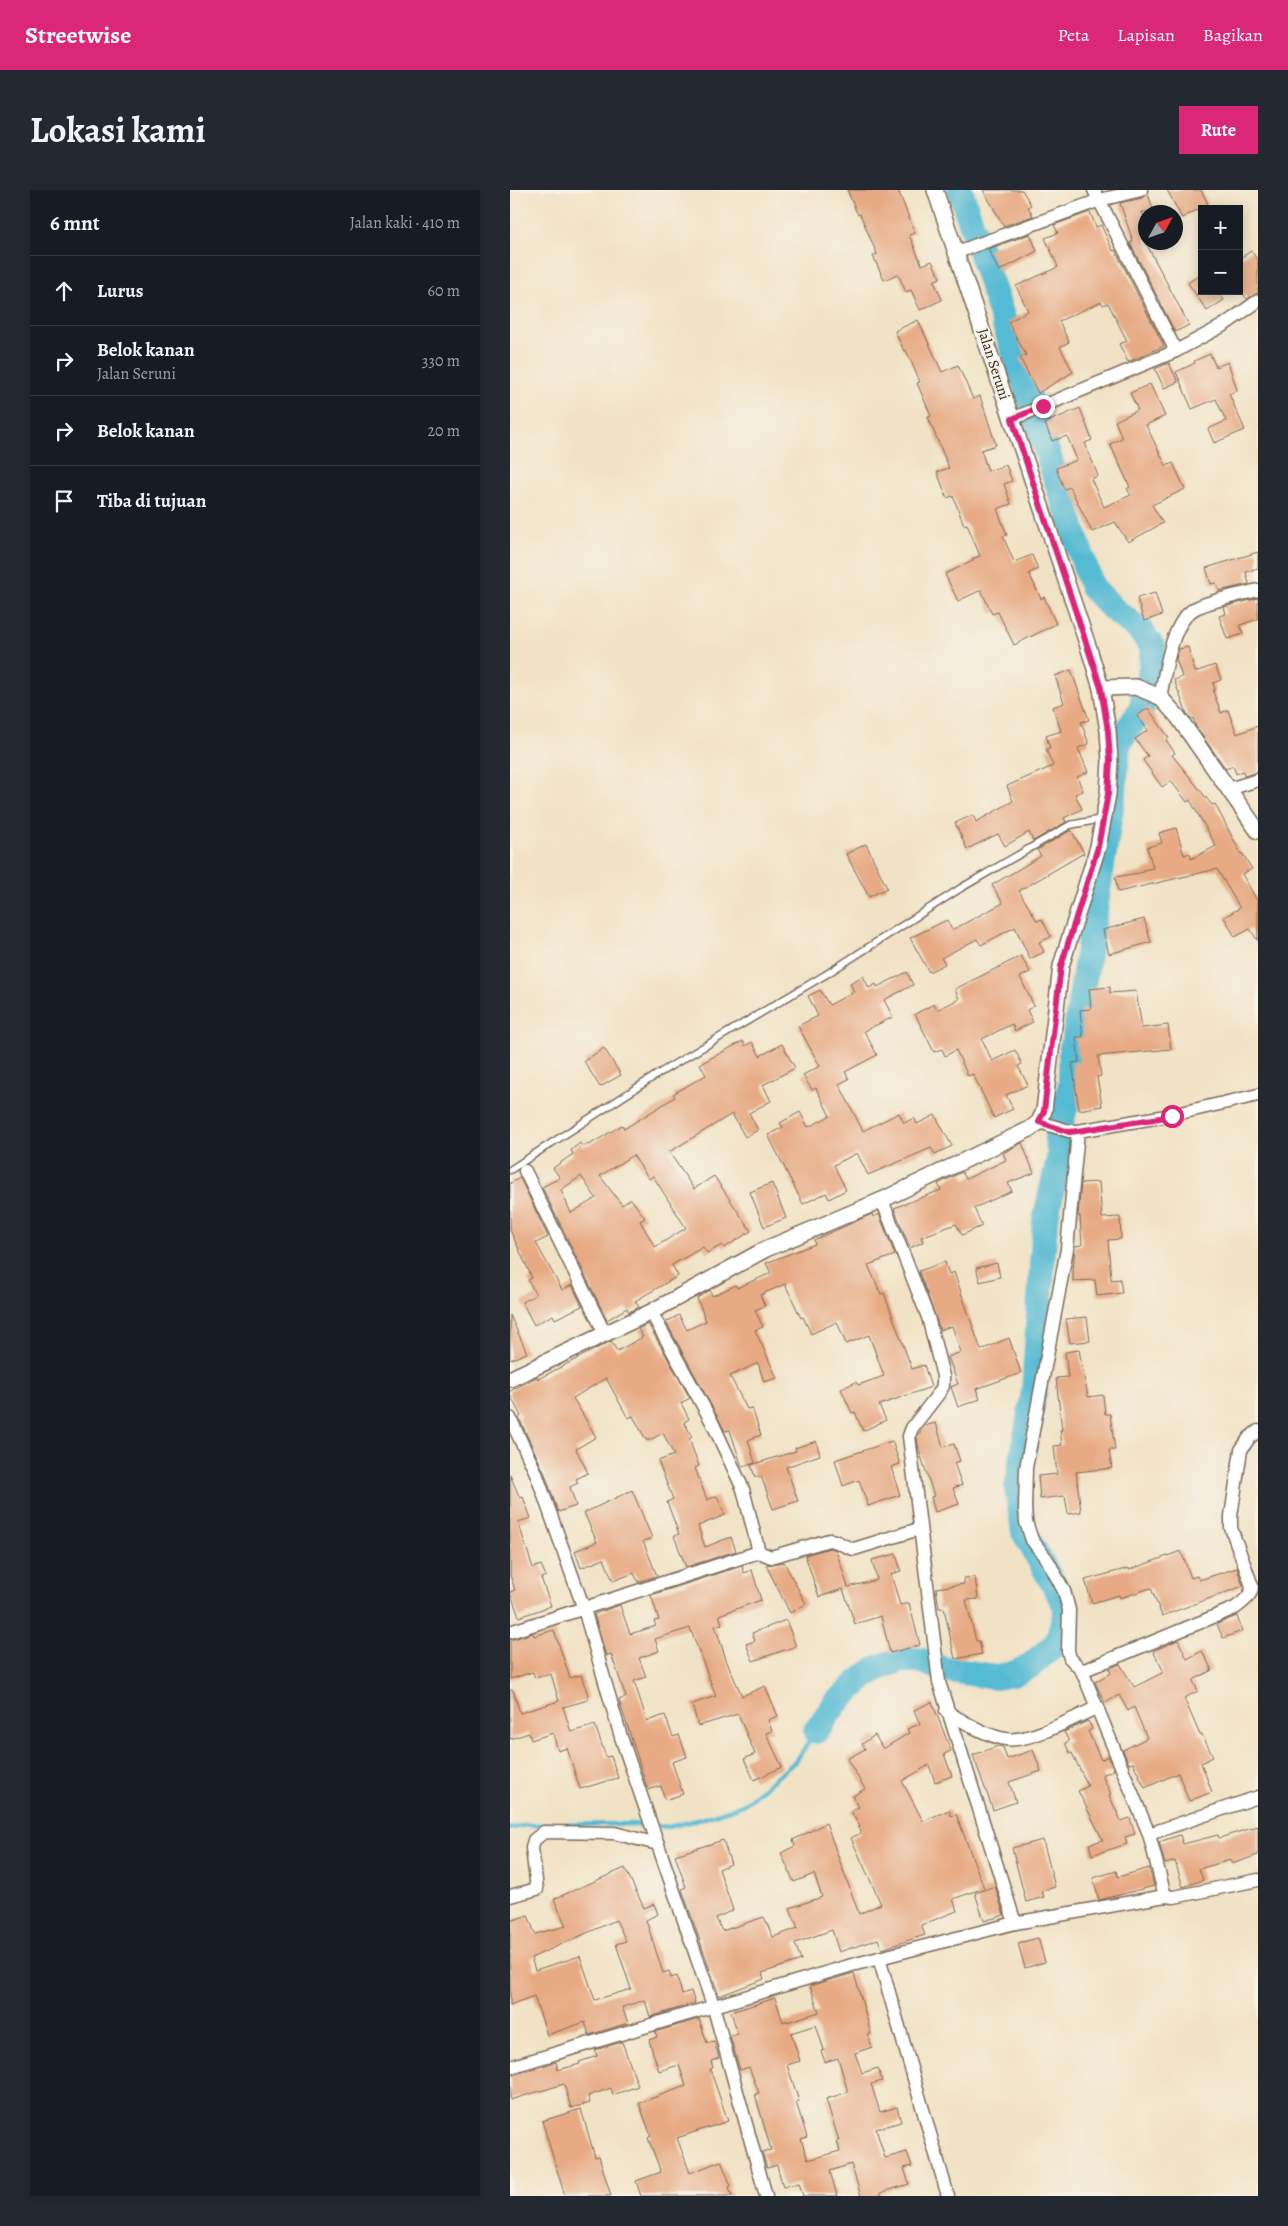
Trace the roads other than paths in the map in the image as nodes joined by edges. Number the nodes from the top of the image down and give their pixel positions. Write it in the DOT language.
graph roads {
  1 [pos="935,190"];
  2 [pos="1141,190"];
  3 [pos="1097,195"];
  4 [pos="963,250"];
  5 [pos="1258,302"];
  6 [pos="1176,351"];
  7 [pos="1019,416"];
  8 [pos="1258,590"];
  9 [pos="1101,688"];
  10 [pos="1149,692"];
  11 [pos="1258,780"];
  12 [pos="1229,789"];
  13 [pos="1104,819"];
  14 [pos="1258,831"];
  15 [pos="1258,1095"];
  16 [pos="1045,1124"];
  17 [pos="1074,1131"];
  18 [pos="510,1170"];
  19 [pos="525,1171"];
  20 [pos="882,1200"];
  21 [pos="650,1312"];
  22 [pos="604,1334"];
  23 [pos="510,1379"];
  24 [pos="510,1418"];
  25 [pos="1258,1431"];
  26 [pos="919,1529"];
  27 [pos="759,1552"];
  28 [pos="584,1609"];
  29 [pos="510,1632"];
  30 [pos="1082,1671"];
  31 [pos="1098,1707"];
  32 [pos="946,1711"];
  33 [pos="1258,1797"];
  34 [pos="1149,1834"];
  35 [pos="657,1840"];
  36 [pos="1258,1880"];
  37 [pos="510,1896"];
  38 [pos="1165,1896"];
  39 [pos="1015,1923"];
  40 [pos="879,1958"];
  41 [pos="713,2005"];
  42 [pos="510,2067"];
  43 [pos="766,2196"];
  44 [pos="948,2196"];
  1 -- 4 [label="street, Jalan Seruni"];
  2 -- 3 [label="street"];
  3 -- 4 [label="street"];
  3 -- 6 [label="street"];
  4 -- 7 [label="street, Jalan Seruni"];
  5 -- 6 [label="street"];
  6 -- 7 [label="street"];
  7 -- 9 [label="street, Jalan Seruni"];
  8 -- 10 [label="street"];
  9 -- 10 [label="street"];
  9 -- 13 [label="street, Jalan Seruni"];
  10 -- 12 [label="street"];
  11 -- 12 [label="street"];
  12 -- 14 [label="street"];
  13 -- 16 [label="street, Jalan Seruni"];
  13 -- 18 [label="lane"];
  15 -- 17 [label="street"];
  16 -- 17 [label="street"];
  16 -- 20 [label="street"];
  17 -- 30 [label="street"];
  19 -- 22 [label="street"];
  20 -- 21 [label="street"];
  20 -- 26 [label="street"];
  21 -- 22 [label="street"];
  21 -- 27 [label="street"];
  22 -- 23 [label="street"];
  24 -- 28 [label="street"];
  25 -- 30 [label="street"];
  26 -- 27 [label="street"];
  26 -- 32 [label="street"];
  27 -- 28 [label="street"];
  28 -- 29 [label="street"];
  28 -- 35 [label="street"];
  30 -- 31 [label="street"];
  31 -- 32 [label="street"];
  31 -- 34 [label="street"];
  32 -- 39 [label="street"];
  33 -- 34 [label="street"];
  34 -- 38 [label="street"];
  35 -- 37 [label="street"];
  35 -- 41 [label="street"];
  36 -- 38 [label="street"];
  38 -- 39 [label="street"];
  39 -- 40 [label="street"];
  40 -- 41 [label="street"];
  40 -- 44 [label="street"];
  41 -- 42 [label="street"];
  41 -- 43 [label="street"];
}
